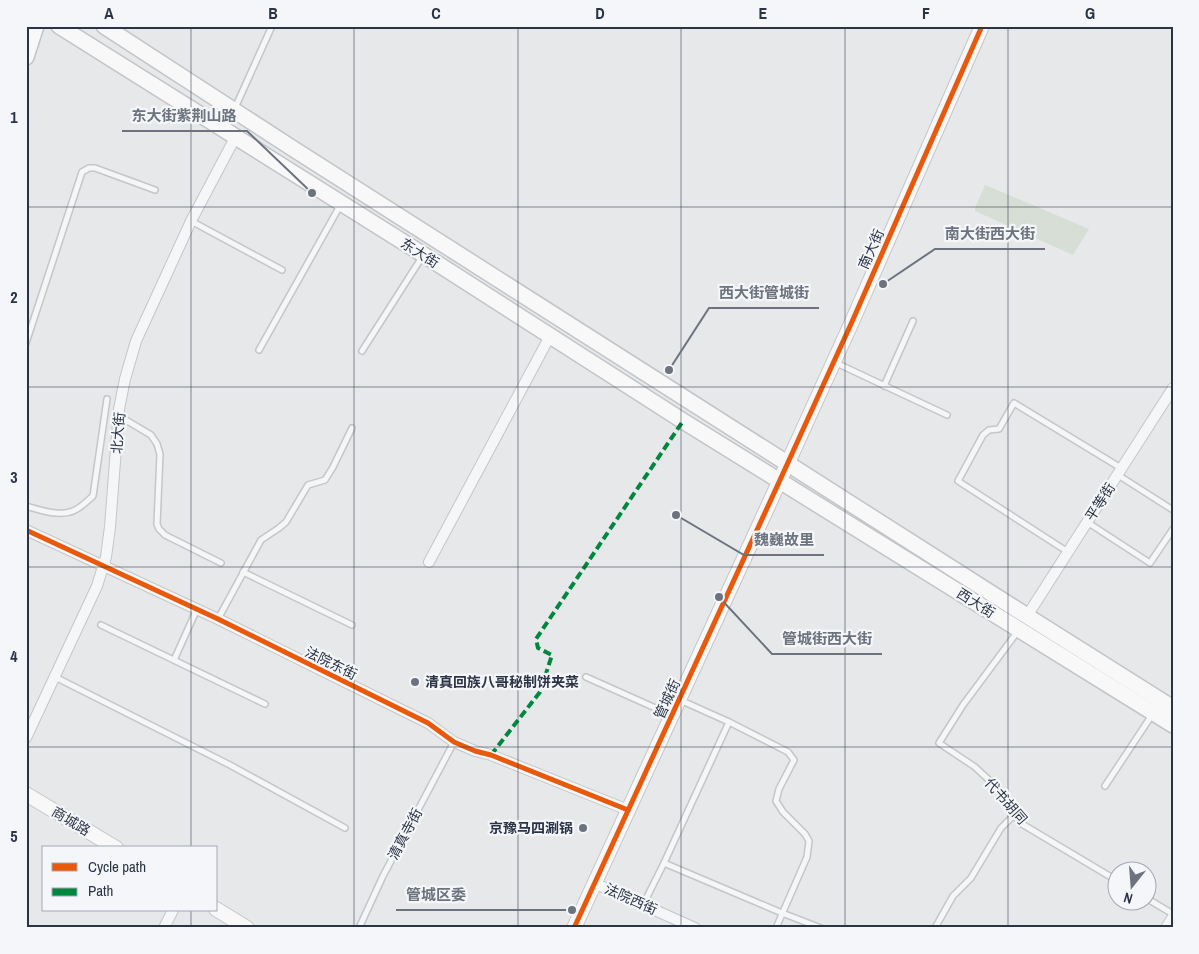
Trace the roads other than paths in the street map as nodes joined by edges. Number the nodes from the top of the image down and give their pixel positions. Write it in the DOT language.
graph roads {
  1 [pos="36,26"];
  2 [pos="60,26"];
  3 [pos="104,26"];
  4 [pos="272,26"];
  5 [pos="982,26"];
  6 [pos="26,57"];
  7 [pos="234,110"];
  8 [pos="236,136"];
  9 [pos="155,190"];
  10 [pos="341,204"];
  11 [pos="191,221"];
  12 [pos="424,255"];
  13 [pos="282,270"];
  14 [pos="913,321"];
  15 [pos="550,336"];
  16 [pos="26,343"];
  17 [pos="258,350"];
  18 [pos="362,351"];
  19 [pos="833,362"];
  20 [pos="884,386"];
  21 [pos="1173,388"];
  22 [pos="107,399"];
  23 [pos="947,415"];
  24 [pos="119,416"];
  25 [pos="352,428"];
  26 [pos="788,464"];
  27 [pos="1120,471"];
  28 [pos="780,480"];
  29 [pos="26,506"];
  30 [pos="1173,510"];
  31 [pos="1087,522"];
  32 [pos="1173,529"];
  33 [pos="26,530"];
  34 [pos="1068,552"];
  35 [pos="221,562"];
  36 [pos="429,562"];
  37 [pos="104,566"];
  38 [pos="244,572"];
  39 [pos="197,609"];
  40 [pos="1027,616"];
  41 [pos="218,619"];
  42 [pos="102,625"];
  43 [pos="352,625"];
  44 [pos="1018,630"];
  45 [pos="174,660"];
  46 [pos="586,676"];
  47 [pos="55,677"];
  48 [pos="679,699"];
  49 [pos="265,704"];
  50 [pos="1173,708"];
  51 [pos="1153,713"];
  52 [pos="672,715"];
  53 [pos="728,722"];
  54 [pos="1173,725"];
  55 [pos="26,738"];
  56 [pos="454,742"];
  57 [pos="1105,786"];
  58 [pos="26,794"];
  59 [pos="628,810"];
  60 [pos="1014,815"];
  61 [pos="344,828"];
  62 [pos="113,846"];
  63 [pos="664,863"];
  64 [pos="1106,874"];
  65 [pos="594,883"];
  66 [pos="643,905"];
  67 [pos="1156,905"];
  68 [pos="218,910"];
  69 [pos="172,912"];
  70 [pos="782,913"];
  71 [pos="1173,916"];
  72 [pos="164,928"];
  73 [pos="247,928"];
  74 [pos="359,928"];
  75 [pos="574,928"];
  76 [pos="695,928"];
  77 [pos="776,928"];
  78 [pos="821,928"];
  79 [pos="935,928"];
  80 [pos="1166,928"];
  1 -- 6 [label="main road"];
  2 -- 8 [label="main road, 东大街"];
  3 -- 7 [label="main road, 东大街"];
  4 -- 7 [label="lane"];
  5 -- 19 [label="street, 南大街"];
  7 -- 26 [label="main road, 东大街"];
  8 -- 10 [label="main road, 东大街"];
  8 -- 11 [label="street, 北大街"];
  9 -- 16 [label="lane"];
  10 -- 12 [label="main road, 东大街"];
  10 -- 17 [label="lane"];
  11 -- 13 [label="lane"];
  11 -- 24 [label="street, 北大街"];
  12 -- 15 [label="main road, 东大街"];
  12 -- 18 [label="lane"];
  14 -- 20 [label="lane"];
  15 -- 28 [label="main road, 东大街"];
  15 -- 36 [label="street"];
  19 -- 20 [label="lane"];
  19 -- 26 [label="street, 南大街"];
  20 -- 23 [label="lane"];
  21 -- 27 [label="street, 平等街"];
  22 -- 29 [label="lane"];
  24 -- 35 [label="lane"];
  24 -- 37 [label="street, 北大街"];
  25 -- 38 [label="lane"];
  26 -- 28 [label="street, 南大街"];
  26 -- 40 [label="main road, 西大街"];
  27 -- 30 [label="lane"];
  27 -- 31 [label="street, 平等街"];
  27 -- 34 [label="lane"];
  28 -- 44 [label="main road, 西大街"];
  28 -- 48 [label="street, 管城街"];
  31 -- 32 [label="lane"];
  31 -- 34 [label="street, 平等街"];
  33 -- 37 [label="street, 法院东街"];
  34 -- 40 [label="street, 平等街"];
  37 -- 39 [label="street, 法院东街"];
  37 -- 47 [label="street, 北大街"];
  38 -- 41 [label="lane"];
  38 -- 43 [label="lane"];
  39 -- 41 [label="street, 法院东街"];
  39 -- 45 [label="lane"];
  40 -- 50 [label="main road, 西大街"];
  41 -- 56 [label="street, 法院东街"];
  42 -- 45 [label="lane"];
  44 -- 51 [label="main road, 西大街"];
  44 -- 60 [label="lane, 代书胡同"];
  45 -- 49 [label="lane"];
  46 -- 52 [label="lane"];
  47 -- 55 [label="street, 北大街"];
  47 -- 61 [label="lane"];
  48 -- 52 [label="street, 管城街"];
  48 -- 53 [label="lane"];
  51 -- 54 [label="main road, 西大街"];
  51 -- 57 [label="lane"];
  52 -- 59 [label="street, 管城街"];
  53 -- 63 [label="lane"];
  53 -- 70 [label="lane"];
  56 -- 59 [label="street, 法院东街"];
  56 -- 74 [label="lane, 清真寺街"];
  58 -- 62 [label="street, 商城路"];
  59 -- 65 [label="street, 管城街"];
  60 -- 64 [label="lane, 代书胡同"];
  60 -- 79 [label="lane"];
  63 -- 66 [label="lane"];
  63 -- 70 [label="lane"];
  65 -- 66 [label="street, 法院西街"];
  65 -- 75 [label="street, 管城街"];
  66 -- 76 [label="street, 法院西街"];
  67 -- 71 [label="lane"];
  68 -- 73 [label="street"];
  69 -- 72 [label="street"];
  70 -- 77 [label="lane"];
  70 -- 78 [label="lane"];
  71 -- 80 [label="street"];
}
